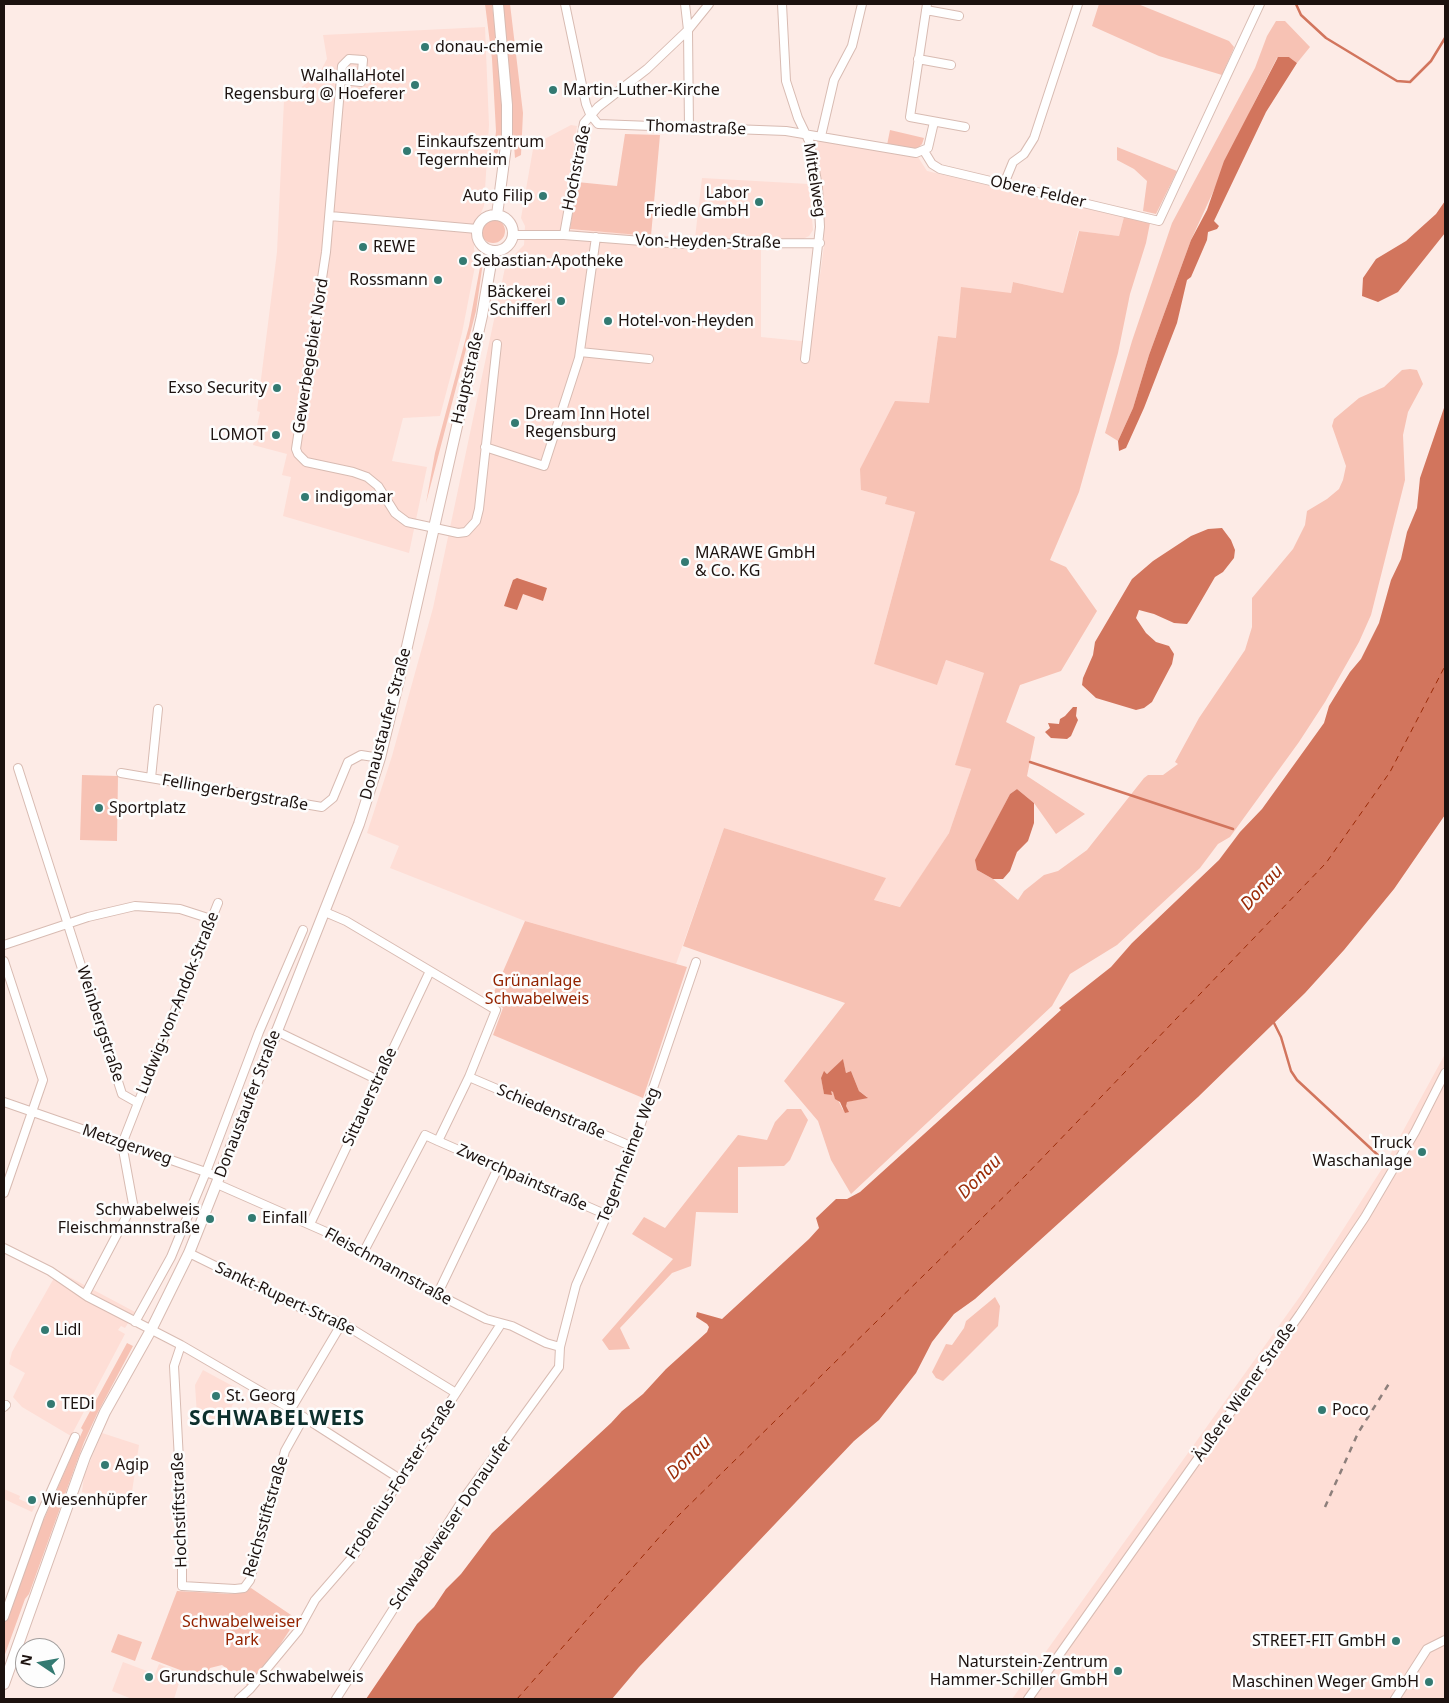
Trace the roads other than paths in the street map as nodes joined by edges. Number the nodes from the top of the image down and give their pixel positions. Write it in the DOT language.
graph roads {
  1 [pos="498,4"];
  2 [pos="565,4"];
  3 [pos="685,4"];
  4 [pos="709,4"];
  5 [pos="782,4"];
  6 [pos="862,4"];
  7 [pos="1078,4"];
  8 [pos="1260,4"];
  9 [pos="927,7"];
  10 [pos="959,16"];
  11 [pos="688,30"];
  12 [pos="918,59"];
  13 [pos="951,65"];
  14 [pos="341,80"];
  15 [pos="590,114"];
  16 [pos="934,122"];
  17 [pos="965,127"];
  18 [pos="689,129"];
  19 [pos="806,134"];
  20 [pos="821,136"];
  21 [pos="924,151"];
  22 [pos="1004,184"];
  23 [pos="497,215"];
  24 [pos="330,216"];
  25 [pos="478,229"];
  26 [pos="513,235"];
  27 [pos="564,235"];
  28 [pos="596,237"];
  29 [pos="820,243"];
  30 [pos="493,251"];
  31 [pos="497,344"];
  32 [pos="580,352"];
  33 [pos="649,359"];
  34 [pos="805,359"];
  35 [pos="485,448"];
  36 [pos="439,504"];
  37 [pos="434,528"];
  38 [pos="158,709"];
  39 [pos="380,758"];
  40 [pos="18,768"];
  41 [pos="121,773"];
  42 [pos="151,778"];
  43 [pos="218,903"];
  44 [pos="325,912"];
  45 [pos="212,919"];
  46 [pos="67,924"];
  47 [pos="303,930"];
  48 [pos="4,945"];
  49 [pos="4,961"];
  50 [pos="696,962"];
  51 [pos="430,971"];
  52 [pos="276,1031"];
  53 [pos="1445,1073"];
  54 [pos="469,1077"];
  55 [pos="378,1080"];
  56 [pos="4,1102"];
  57 [pos="138,1104"];
  58 [pos="33,1113"];
  59 [pos="438,1141"];
  60 [pos="122,1144"];
  61 [pos="634,1148"];
  62 [pos="498,1168"];
  63 [pos="206,1172"];
  64 [pos="218,1180"];
  65 [pos="4,1193"];
  66 [pos="607,1215"];
  67 [pos="310,1224"];
  68 [pos="4,1248"];
  69 [pos="189,1253"];
  70 [pos="363,1253"];
  71 [pos="85,1294"];
  72 [pos="437,1295"];
  73 [pos="135,1322"];
  74 [pos="342,1323"];
  75 [pos="500,1324"];
  76 [pos="151,1330"];
  77 [pos="181,1345"];
  78 [pos="560,1347"];
  79 [pos="456,1393"];
  80 [pos="291,1409"];
  81 [pos="304,1417"];
  82 [pos="75,1437"];
  83 [pos="400,1479"];
  84 [pos="182,1586"];
  85 [pos="4,1617"];
  86 [pos="1445,1640"];
  87 [pos="4,1684"];
  88 [pos="239,1699"];
  89 [pos="336,1699"];
  90 [pos="1028,1699"];
  91 [pos="1395,1699"];
  1 -- 23 [label="main road"];
  2 -- 15 [label="street"];
  3 -- 11 [label="street"];
  4 -- 11 [label="street, Hochstraße"];
  5 -- 19 [label="street, Mittelweg"];
  6 -- 20 [label="street"];
  7 -- 22 [label="street"];
  8 -- 22 [label="street, Obere Felder"];
  9 -- 10 [label="street"];
  9 -- 12 [label="street"];
  11 -- 15 [label="street, Hochstraße"];
  11 -- 18 [label="street"];
  12 -- 13 [label="street"];
  12 -- 16 [label="street"];
  14 -- 24 [label="street, Gewerbegebiet Nord"];
  15 -- 18 [label="street, Thomastraße"];
  15 -- 27 [label="street, Hochstraße"];
  16 -- 17 [label="street"];
  16 -- 21 [label="street"];
  18 -- 19 [label="street, Thomastraße"];
  19 -- 20 [label="street"];
  19 -- 29 [label="street, Mittelweg"];
  20 -- 21 [label="street"];
  21 -- 22 [label="street, Obere Felder"];
  23 -- 25 [label="main road"];
  23 -- 26 [label="main road"];
  24 -- 25 [label="street"];
  24 -- 37 [label="street, Gewerbegebiet Nord"];
  25 -- 30 [label="main road"];
  26 -- 27 [label="street, Von-Heyden-Straße"];
  26 -- 30 [label="main road"];
  27 -- 28 [label="street, Von-Heyden-Straße"];
  28 -- 29 [label="street, Von-Heyden-Straße"];
  28 -- 32 [label="street"];
  29 -- 34 [label="street, Mittelweg"];
  30 -- 36 [label="main road, Hauptstraße"];
  31 -- 35 [label="street"];
  32 -- 33 [label="street"];
  32 -- 35 [label="street"];
  35 -- 37 [label="street"];
  36 -- 37 [label="main road, Donaustaufer Straße"];
  37 -- 39 [label="main road, Donaustaufer Straße"];
  38 -- 42 [label="street, Fellingerbergstraße"];
  39 -- 42 [label="street, Fellingerbergstraße"];
  39 -- 44 [label="main road, Donaustaufer Straße"];
  40 -- 46 [label="street, Weinbergstraße"];
  41 -- 42 [label="street, Fellingerbergstraße"];
  43 -- 45 [label="street, Ludwig-von-Andok-Straße"];
  44 -- 51 [label="street"];
  44 -- 52 [label="main road, Donaustaufer Straße"];
  45 -- 46 [label="street"];
  45 -- 57 [label="street, Ludwig-von-Andok-Straße"];
  46 -- 48 [label="street"];
  46 -- 57 [label="street, Weinbergstraße"];
  47 -- 63 [label="street, Donaustaufer Straße"];
  49 -- 58 [label="street"];
  50 -- 61 [label="street, Tegernheimer Weg"];
  51 -- 54 [label="street"];
  51 -- 55 [label="street, Sittauerstraße"];
  52 -- 55 [label="street"];
  52 -- 64 [label="main road, Donaustaufer Straße"];
  53 -- 90 [label="street, Äußere Wiener Straße"];
  54 -- 59 [label="street"];
  54 -- 61 [label="street, Schiedenstraße"];
  55 -- 67 [label="street, Sittauerstraße"];
  56 -- 58 [label="street, Metzgerweg"];
  57 -- 60 [label="street"];
  58 -- 60 [label="street, Metzgerweg"];
  58 -- 65 [label="street"];
  59 -- 62 [label="street, Zwerchpaintstraße"];
  59 -- 70 [label="street"];
  60 -- 63 [label="street, Metzgerweg"];
  60 -- 71 [label="street"];
  61 -- 66 [label="street, Tegernheimer Weg"];
  62 -- 66 [label="street, Zwerchpaintstraße"];
  62 -- 72 [label="street"];
  63 -- 64 [label="street, Metzgerweg"];
  63 -- 73 [label="street, Donaustaufer Straße"];
  64 -- 67 [label="street, Fleischmannstraße"];
  64 -- 69 [label="main road, Donaustaufer Straße"];
  66 -- 78 [label="street, Tegernheimer Weg"];
  67 -- 70 [label="street, Fleischmannstraße"];
  68 -- 71 [label="street"];
  69 -- 74 [label="street, Sankt-Rupert-Straße"];
  69 -- 76 [label="main road, Donaustaufer Straße"];
  70 -- 72 [label="street, Fleischmannstraße"];
  71 -- 73 [label="street"];
  72 -- 75 [label="street, Fleischmannstraße"];
  73 -- 76 [label="street"];
  74 -- 79 [label="street, Sankt-Rupert-Straße"];
  74 -- 80 [label="street"];
  75 -- 78 [label="street, Fleischmannstraße"];
  75 -- 79 [label="street, Frobenius-Forster-Straße"];
  76 -- 77 [label="street"];
  76 -- 87 [label="main road, Donaustaufer Straße"];
  77 -- 80 [label="street"];
  77 -- 84 [label="street, Hochstiftstraße"];
  78 -- 89 [label="street, Schwabelweiser Donauufer"];
  79 -- 83 [label="street, Frobenius-Forster-Straße"];
  80 -- 81 [label="street"];
  81 -- 83 [label="street"];
  81 -- 84 [label="street, Reichsstiftstraße"];
  82 -- 85 [label="street"];
  83 -- 88 [label="street, Frobenius-Forster-Straße"];
  86 -- 91 [label="street"];
}
